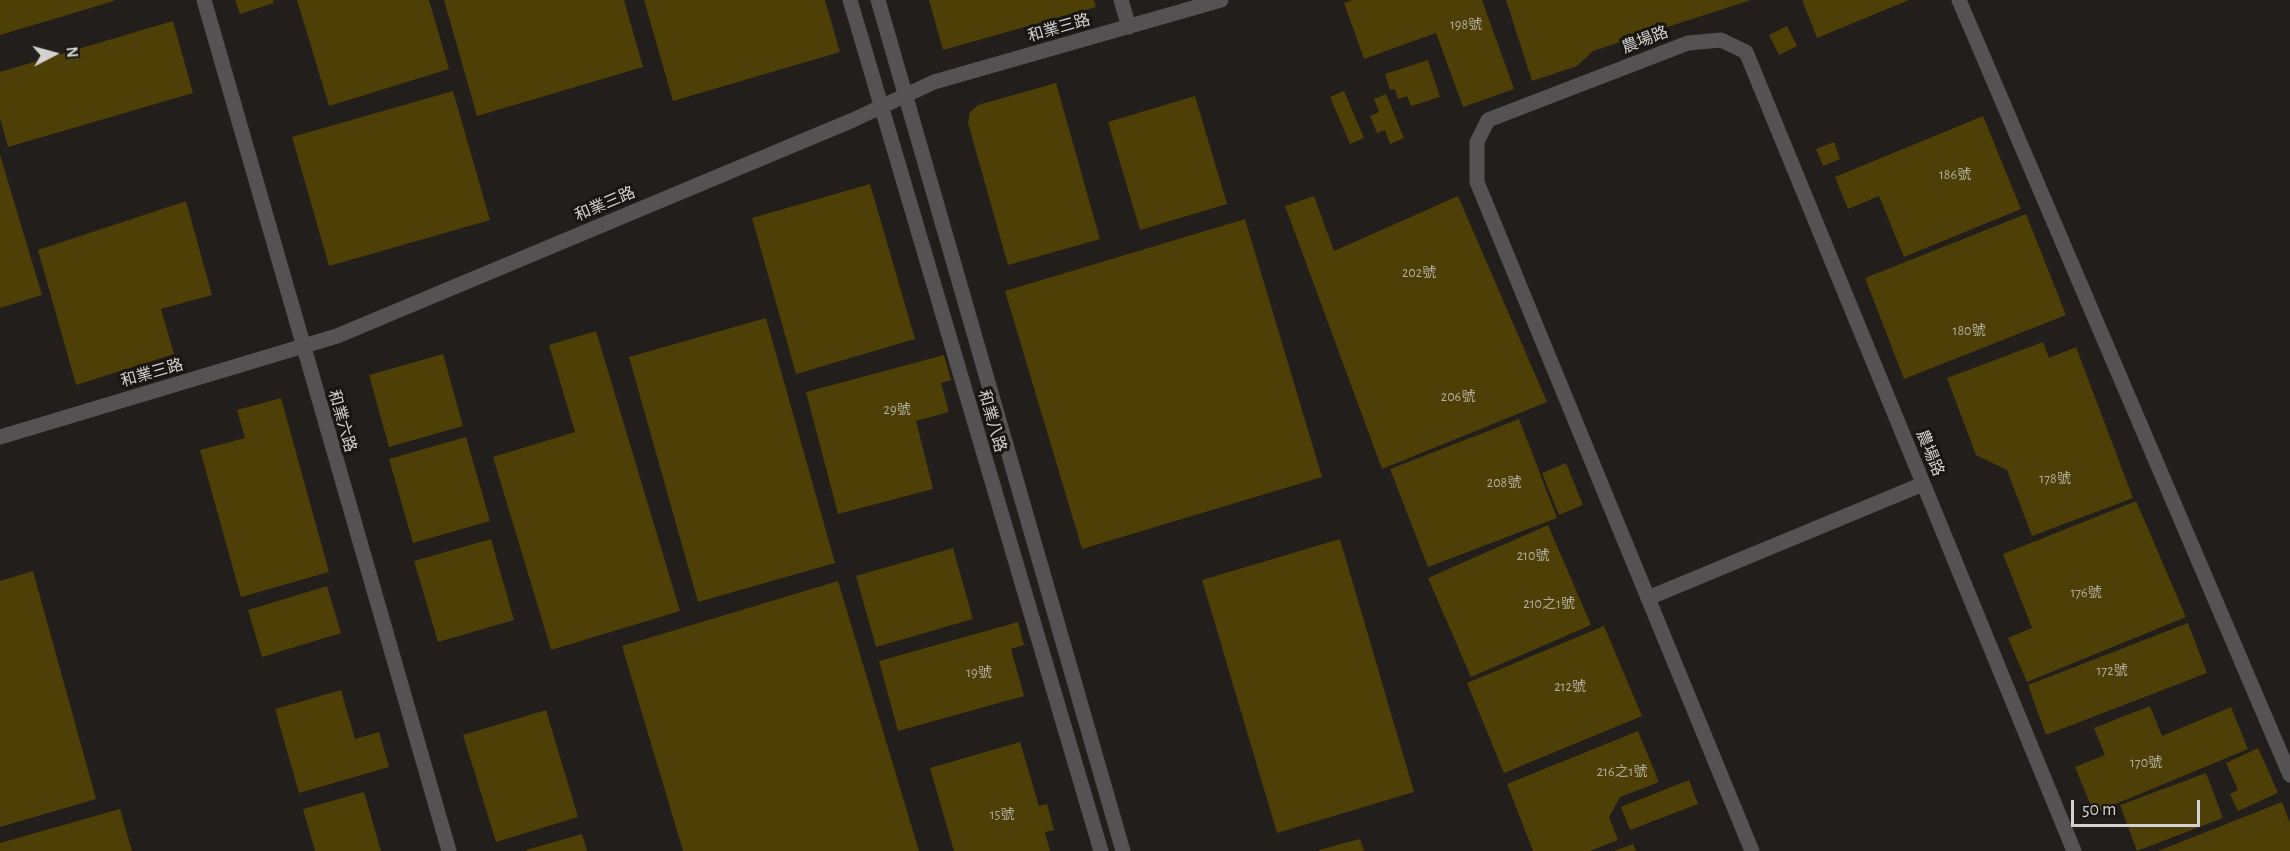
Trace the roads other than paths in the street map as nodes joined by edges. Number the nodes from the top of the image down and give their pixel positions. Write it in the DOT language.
graph roads {
  1 [pos="204,0"];
  2 [pos="850,0"];
  3 [pos="878,0"];
  4 [pos="1121,0"];
  5 [pos="1221,0"];
  6 [pos="1959,0"];
  7 [pos="1129,27"];
  8 [pos="906,94"];
  9 [pos="881,107"];
  10 [pos="303,347"];
  11 [pos="0,437"];
  12 [pos="1923,484"];
  13 [pos="1648,598"];
  14 [pos="2290,775"];
  15 [pos="449,851"];
  16 [pos="1101,851"];
  17 [pos="1123,851"];
  18 [pos="1752,851"];
  19 [pos="2074,851"];
  1 -- 10 [label="street, 和業六路"];
  2 -- 9 [label="street, 和業八路"];
  3 -- 8 [label="street, 和業八路"];
  4 -- 7 [label="street"];
  5 -- 7 [label="street, 和業三路"];
  6 -- 14 [label="street"];
  7 -- 8 [label="street, 和業三路"];
  8 -- 9 [label="street, 和業三路"];
  8 -- 17 [label="street, 和業八路"];
  9 -- 10 [label="street, 和業三路"];
  9 -- 16 [label="street, 和業八路"];
  10 -- 11 [label="street, 和業三路"];
  10 -- 15 [label="street, 和業六路"];
  12 -- 13 [label="street"];
  12 -- 13 [label="street, 農場路"];
  12 -- 19 [label="street, 農場路"];
  13 -- 18 [label="street, 農場路"];
}
